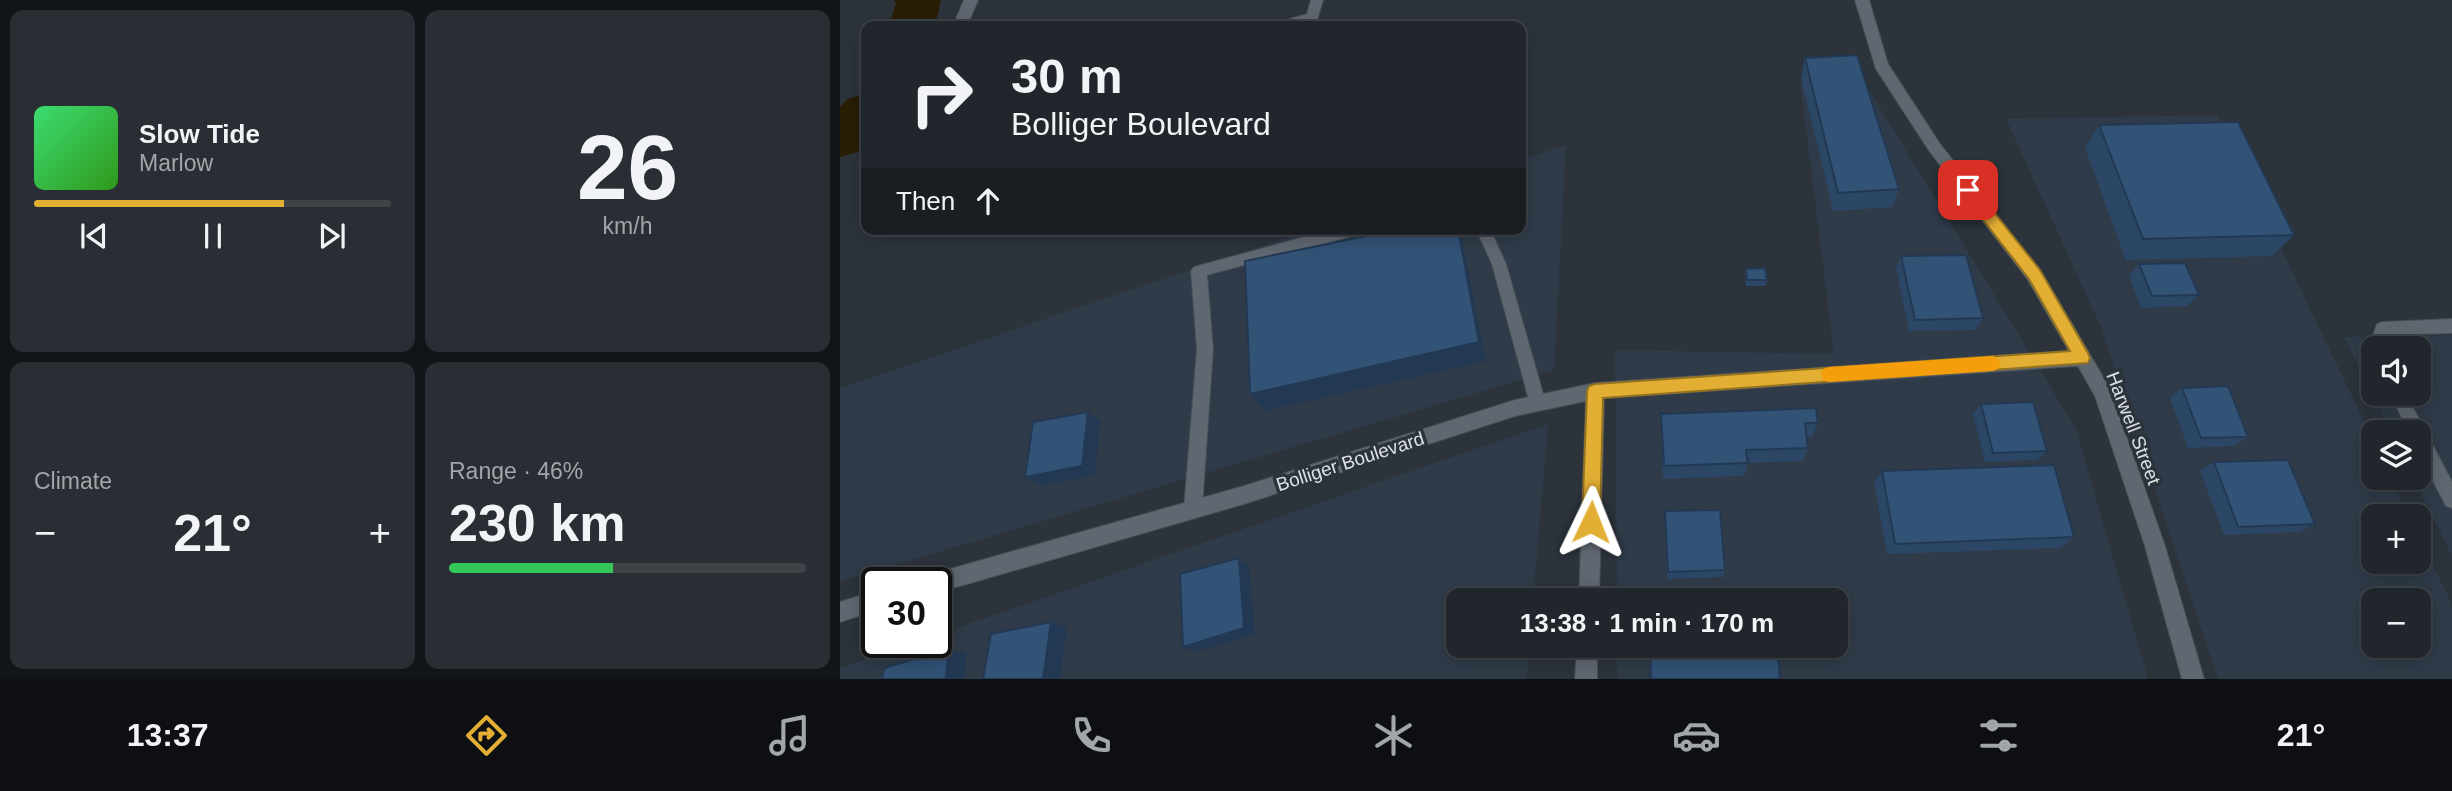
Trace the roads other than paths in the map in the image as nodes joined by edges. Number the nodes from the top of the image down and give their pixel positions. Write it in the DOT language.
graph roads {
  1 [pos="971,0"];
  2 [pos="1317,0"];
  3 [pos="1863,0"];
  4 [pos="962,21"];
  5 [pos="1298,21"];
  6 [pos="1334,235"];
  7 [pos="1486,235"];
  8 [pos="2452,326"];
  9 [pos="2382,336"];
  10 [pos="2082,358"];
  11 [pos="1595,391"];
  12 [pos="1538,404"];
  13 [pos="2431,459"];
  14 [pos="2452,500"];
  15 [pos="1193,509"];
  16 [pos="952,578"];
  17 [pos="1589,588"];
  18 [pos="861,605"];
  19 [pos="840,612"];
  20 [pos="1587,658"];
  21 [pos="1586,679"];
  22 [pos="2193,679"];
  1 -- 4 [label="street"];
  2 -- 5 [label="lane"];
  3 -- 10 [label="street, Harwell Street"];
  6 -- 15 [label="lane"];
  7 -- 12 [label="lane"];
  8 -- 9 [label="lane"];
  10 -- 11 [label="street, Bolliger Boulevard"];
  10 -- 22 [label="street, Harwell Street"];
  11 -- 12 [label="street, Bolliger Boulevard"];
  11 -- 17 [label="street"];
  12 -- 15 [label="street, Bolliger Boulevard"];
  13 -- 14 [label="lane"];
  15 -- 16 [label="street, Bolliger Boulevard"];
  18 -- 19 [label="street"];
  20 -- 21 [label="street"];
}
